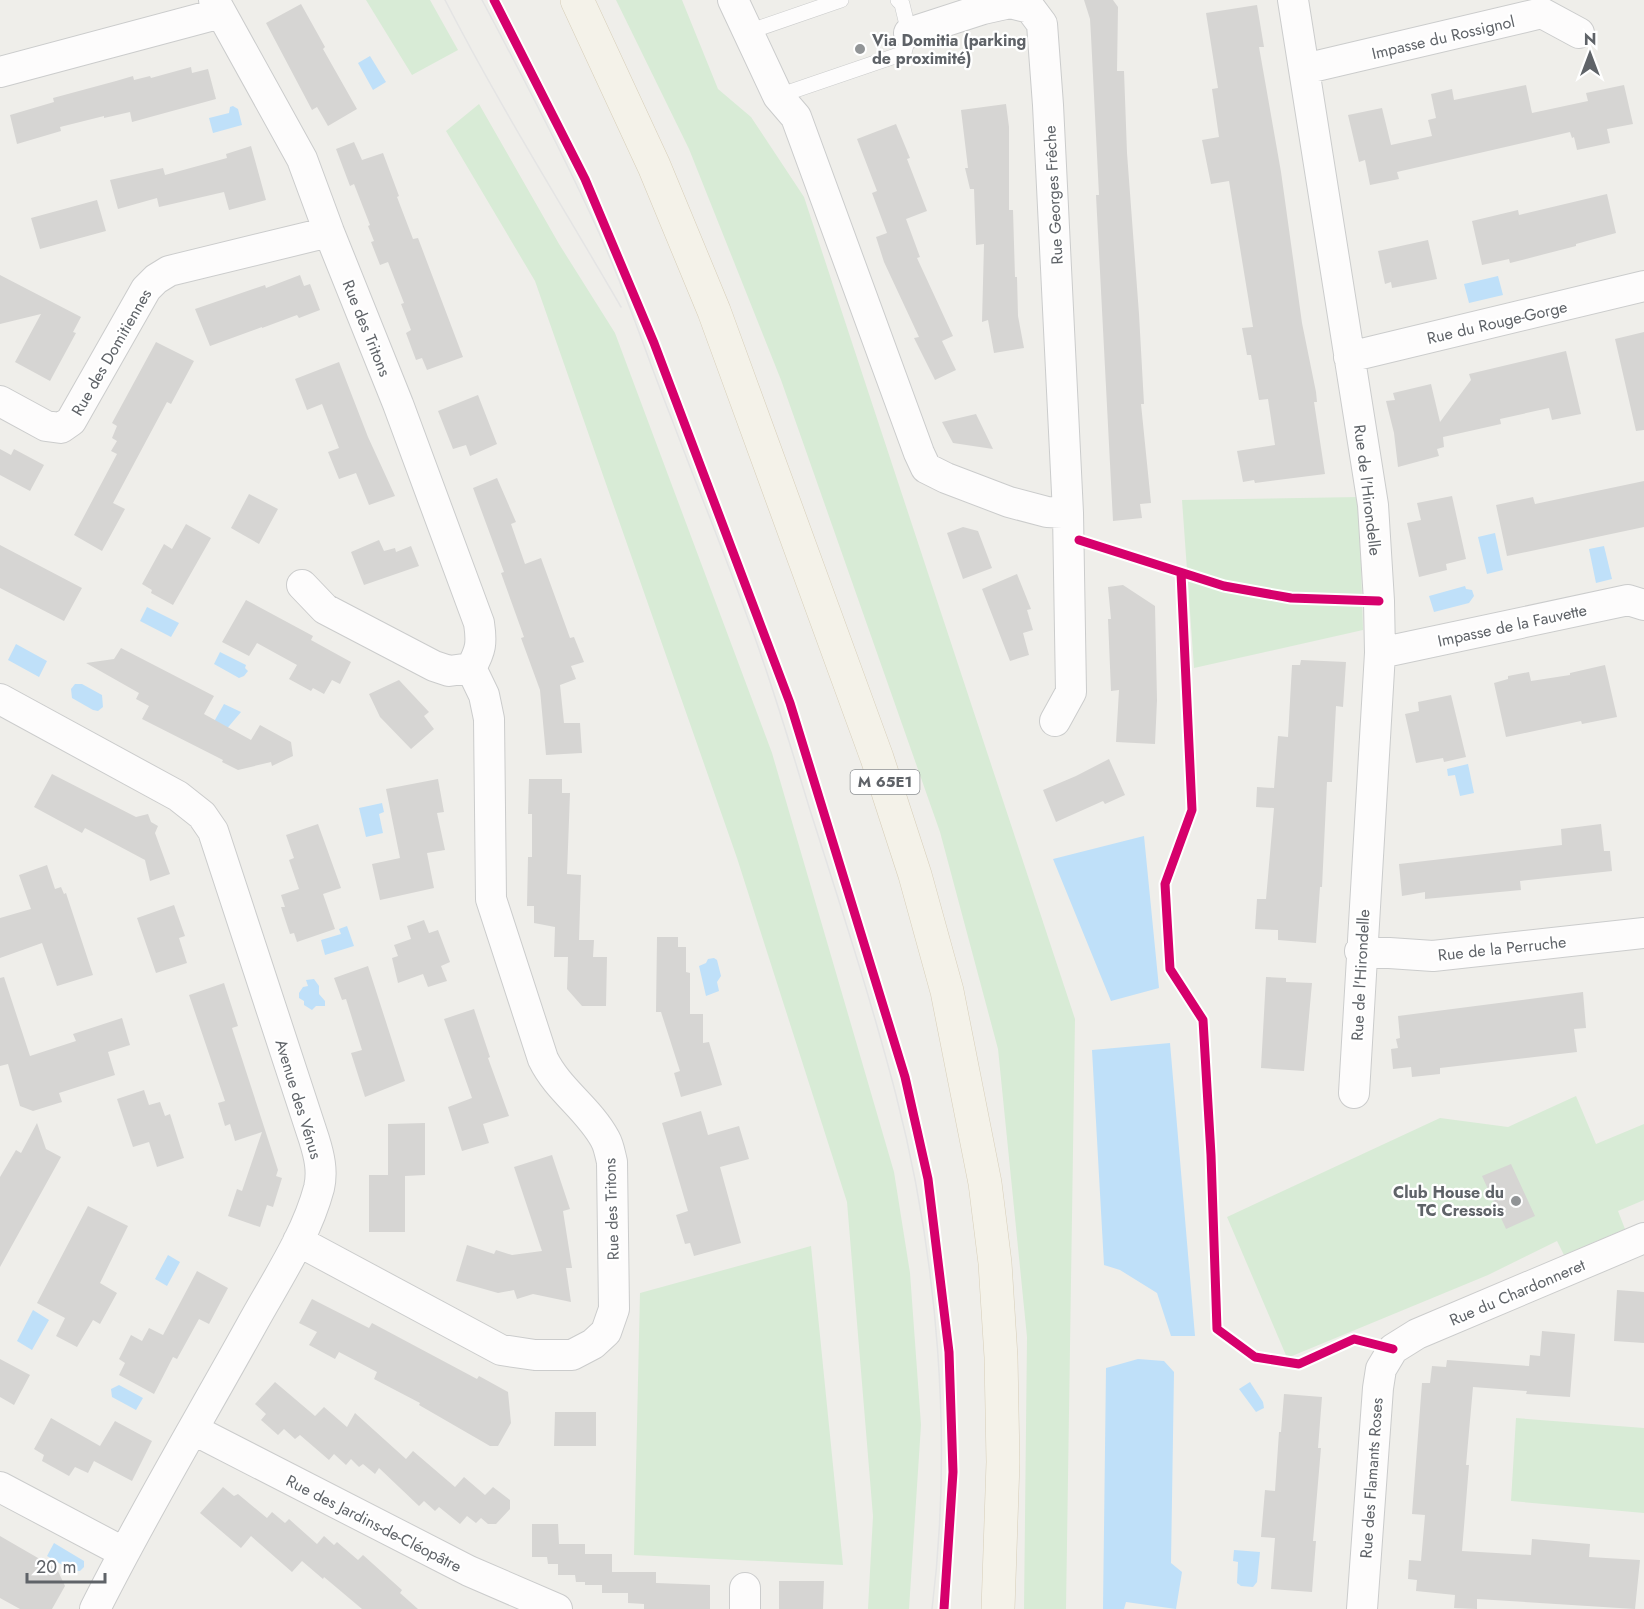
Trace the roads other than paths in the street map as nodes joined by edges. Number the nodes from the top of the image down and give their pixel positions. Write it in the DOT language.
graph roads {
  1 [pos="577,0"];
  2 [pos="733,0"];
  3 [pos="841,0"];
  4 [pos="898,0"];
  5 [pos="1293,0"];
  6 [pos="217,7"];
  7 [pos="748,32"];
  8 [pos="909,33"];
  9 [pos="1579,33"];
  10 [pos="1304,69"];
  11 [pos="0,72"];
  12 [pos="787,106"];
  13 [pos="329,232"];
  14 [pos="1644,286"];
  15 [pos="1349,357"];
  16 [pos="0,402"];
  17 [pos="1068,513"];
  18 [pos="302,585"];
  19 [pos="1644,604"];
  20 [pos="1380,653"];
  21 [pos="471,668"];
  22 [pos="0,699"];
  23 [pos="1055,721"];
  24 [pos="1644,933"];
  25 [pos="1360,951"];
  26 [pos="1354,1093"];
  27 [pos="1644,1238"];
  28 [pos="298,1241"];
  29 [pos="1393,1350"];
  30 [pos="194,1430"];
  31 [pos="0,1487"];
  32 [pos="123,1552"];
  33 [pos="95,1609"];
  34 [pos="557,1609"];
  35 [pos="998,1609"];
  36 [pos="1362,1609"];
  1 -- 35 [label="main road, M 65E1"];
  2 -- 7 [label="street"];
  3 -- 7 [label="lane"];
  4 -- 8 [label="lane"];
  5 -- 10 [label="street, Rue de l'Hirondelle"];
  6 -- 11 [label="street"];
  6 -- 13 [label="street, Rue des Tritons"];
  7 -- 12 [label="street"];
  8 -- 12 [label="lane"];
  8 -- 17 [label="street, Rue Georges Frêche"];
  9 -- 10 [label="street, Impasse du Rossignol"];
  10 -- 15 [label="street, Rue de l'Hirondelle"];
  12 -- 17 [label="street"];
  13 -- 16 [label="street, Rue des Domitiennes"];
  13 -- 21 [label="street, Rue des Tritons"];
  14 -- 15 [label="street, Rue du Rouge-Gorge"];
  15 -- 20 [label="street, Rue de l'Hirondelle"];
  17 -- 23 [label="street, Rue Georges Frêche"];
  18 -- 21 [label="street"];
  19 -- 20 [label="street, Impasse de la Fauvette"];
  20 -- 25 [label="street, Rue de l'Hirondelle"];
  21 -- 28 [label="street, Rue des Tritons"];
  22 -- 28 [label="street, Avenue des Vénus"];
  24 -- 25 [label="street, Rue de la Perruche"];
  25 -- 26 [label="street, Rue de l'Hirondelle"];
  27 -- 29 [label="street, Rue du Chardonneret"];
  28 -- 30 [label="street, Avenue des Vénus"];
  29 -- 36 [label="street, Rue des Flamants Roses"];
  30 -- 32 [label="street, Avenue des Vénus"];
  30 -- 34 [label="street, Rue des Jardins-de-Cléopâtre"];
  31 -- 32 [label="street"];
  32 -- 33 [label="street, Avenue des Vénus"];
}
